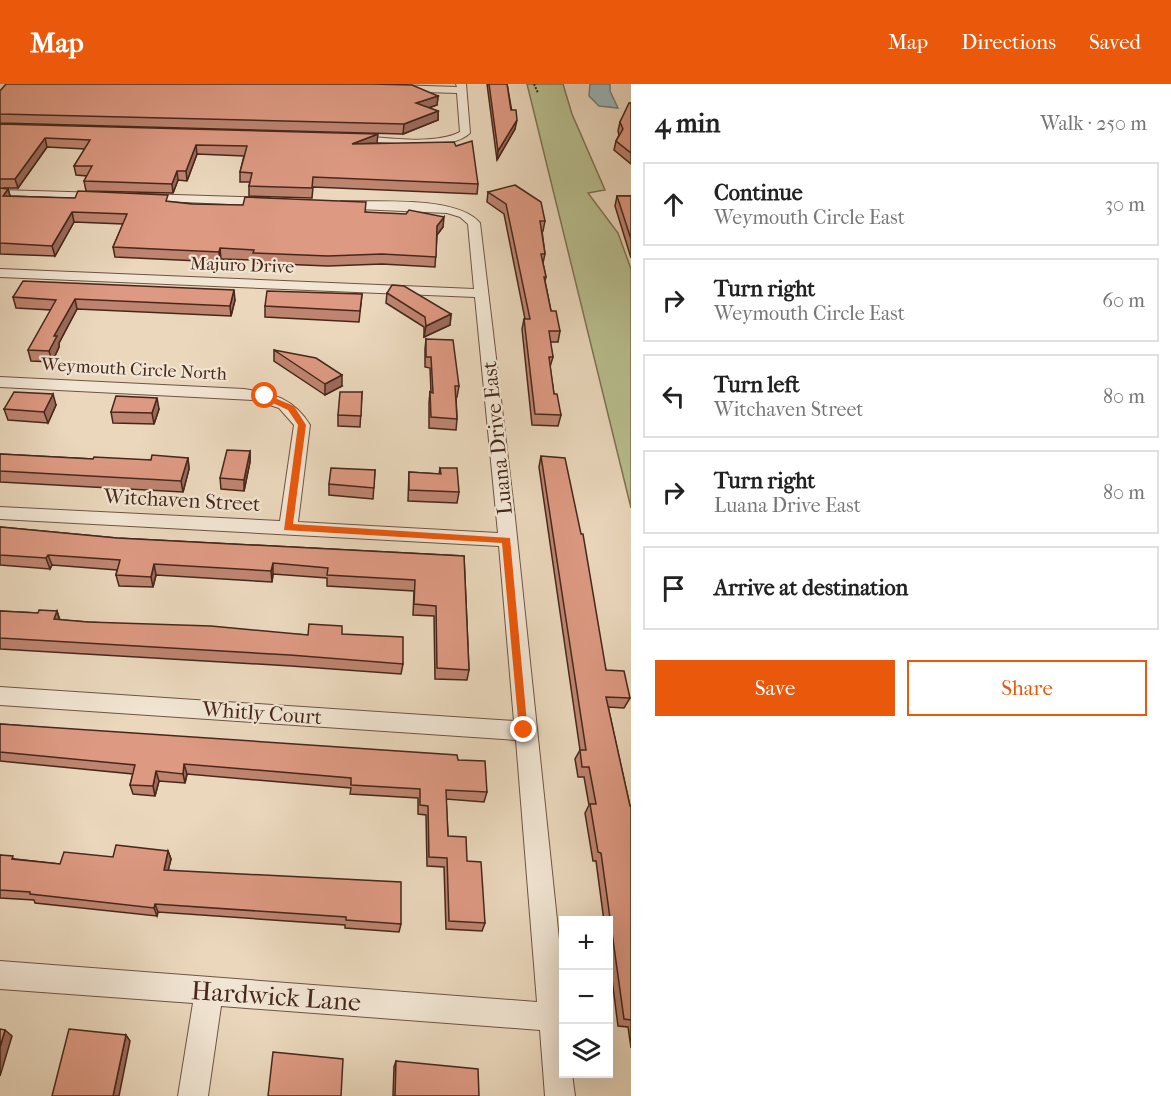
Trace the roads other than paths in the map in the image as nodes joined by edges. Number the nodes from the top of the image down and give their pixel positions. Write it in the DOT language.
graph roads {
  1 [pos="380,87"];
  2 [pos="461,87"];
  3 [pos="337,138"];
  4 [pos="0,193"];
  5 [pos="112,196"];
  6 [pos="135,197"];
  7 [pos="289,203"];
  8 [pos="325,204"];
  9 [pos="0,273"];
  10 [pos="482,293"];
  11 [pos="0,382"];
  12 [pos="0,513"];
  13 [pos="288,527"];
  14 [pos="506,540"];
  15 [pos="0,696"];
  16 [pos="524,730"];
  17 [pos="0,975"];
  18 [pos="209,991"];
  19 [pos="551,1017"];
  20 [pos="193,1096"];
  21 [pos="560,1096"];
  1 -- 2 [label="street"];
  2 -- 3 [label="street"];
  4 -- 5 [label="street"];
  6 -- 7 [label="street"];
  8 -- 10 [label="street, Luana Drive East"];
  9 -- 10 [label="street, Majuro Drive"];
  10 -- 14 [label="street, Luana Drive East"];
  11 -- 13 [label="street, Weymouth Circle North"];
  12 -- 13 [label="street, Witchaven Street"];
  13 -- 14 [label="street, Witchaven Street"];
  14 -- 16 [label="street, Luana Drive East"];
  15 -- 16 [label="street, Whitly Court"];
  16 -- 19 [label="street, Luana Drive East"];
  17 -- 18 [label="street, Hardwick Lane"];
  18 -- 19 [label="street, Hardwick Lane"];
  18 -- 20 [label="street"];
  19 -- 21 [label="street, Luana Drive East"];
}
